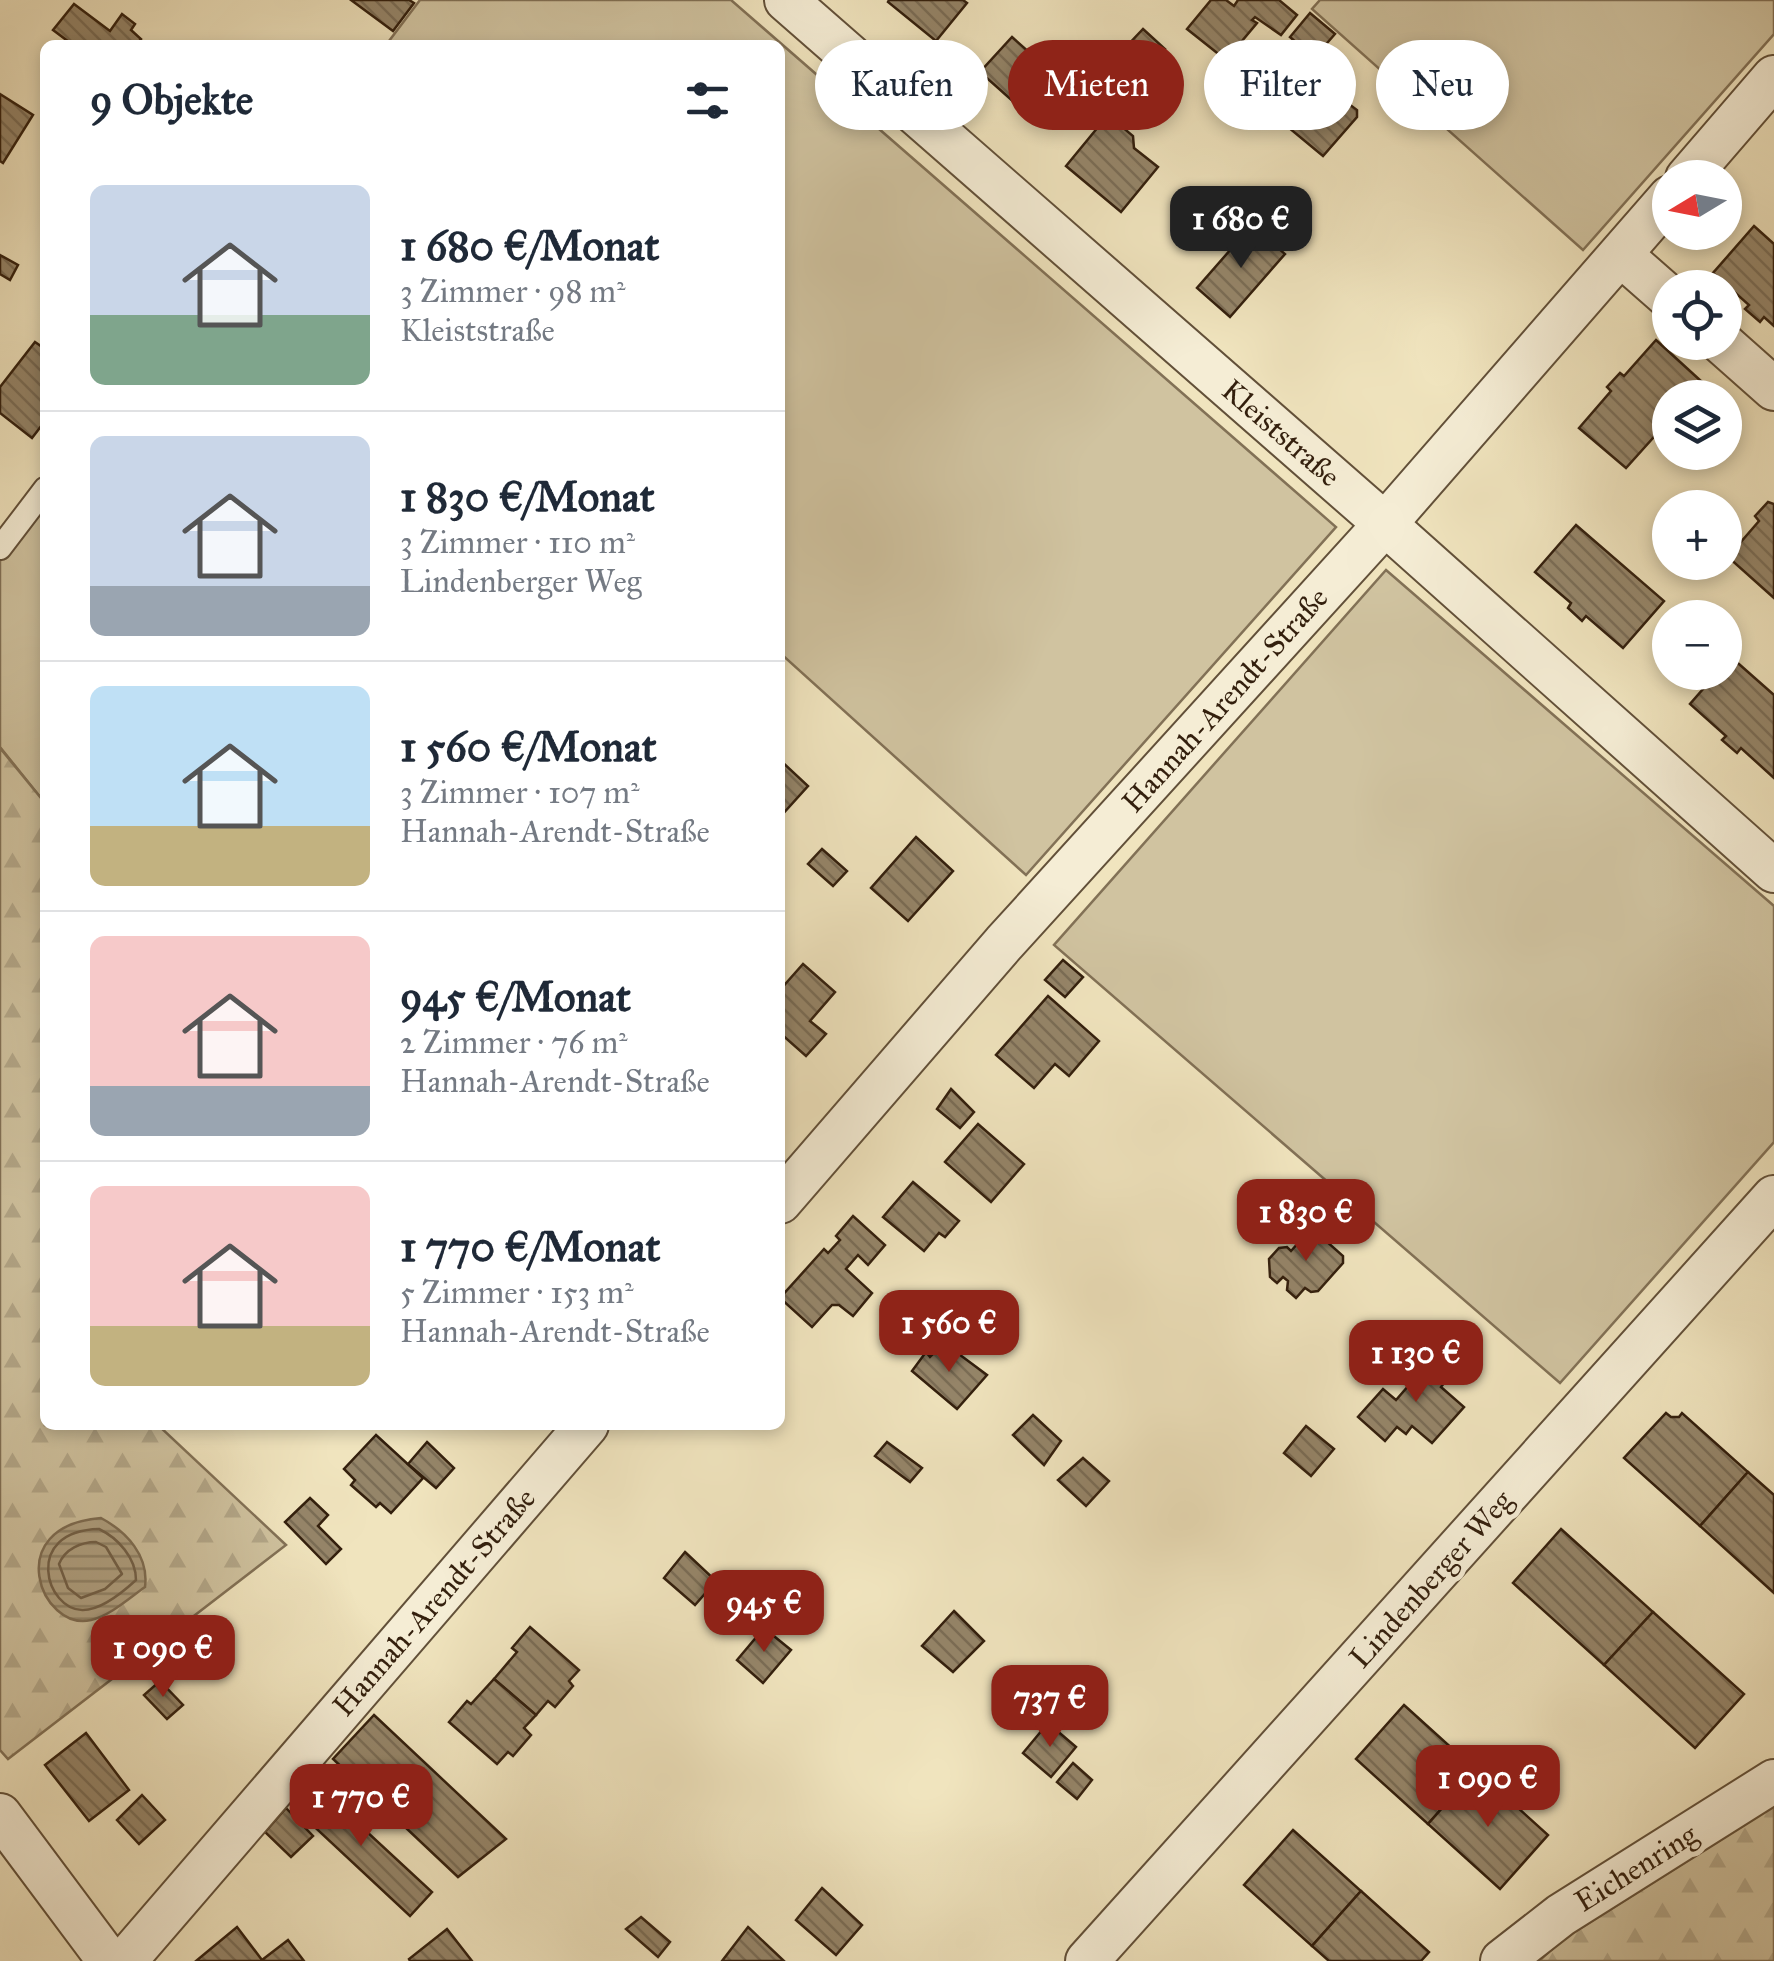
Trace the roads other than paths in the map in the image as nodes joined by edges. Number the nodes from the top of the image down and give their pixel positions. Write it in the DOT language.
graph roads {
  1 [pos="805,6"];
  2 [pos="1774,77"];
  3 [pos="1703,160"];
  4 [pos="1652,219"];
  5 [pos="1621,254"];
  6 [pos="1652,282"];
  7 [pos="1741,360"];
  8 [pos="1774,389"];
  9 [pos="40,496"];
  10 [pos="1385,524"];
  11 [pos="0,548"];
  12 [pos="1774,870"];
  13 [pos="785,1196"];
  14 [pos="1774,1197"];
  15 [pos="583,1430"];
  16 [pos="1774,1781"];
  17 [pos="0,1814"];
  18 [pos="109,1961"];
  19 [pos="124,1961"];
  20 [pos="1087,1961"];
  21 [pos="1502,1961"];
  1 -- 10 [label="street, Kleiststraße"];
  2 -- 3 [label="street"];
  4 -- 5 [label="street, Hannah-Arendt-Straße"];
  5 -- 6 [label="street"];
  5 -- 10 [label="street, Hannah-Arendt-Straße"];
  7 -- 8 [label="street"];
  9 -- 11 [label="lane"];
  10 -- 12 [label="street, Kleiststraße"];
  10 -- 13 [label="street, Hannah-Arendt-Straße"];
  14 -- 20 [label="street, Lindenberger Weg"];
  15 -- 19 [label="street, Hannah-Arendt-Straße"];
  16 -- 21 [label="street, Eichenring"];
  17 -- 18 [label="street"];
}
